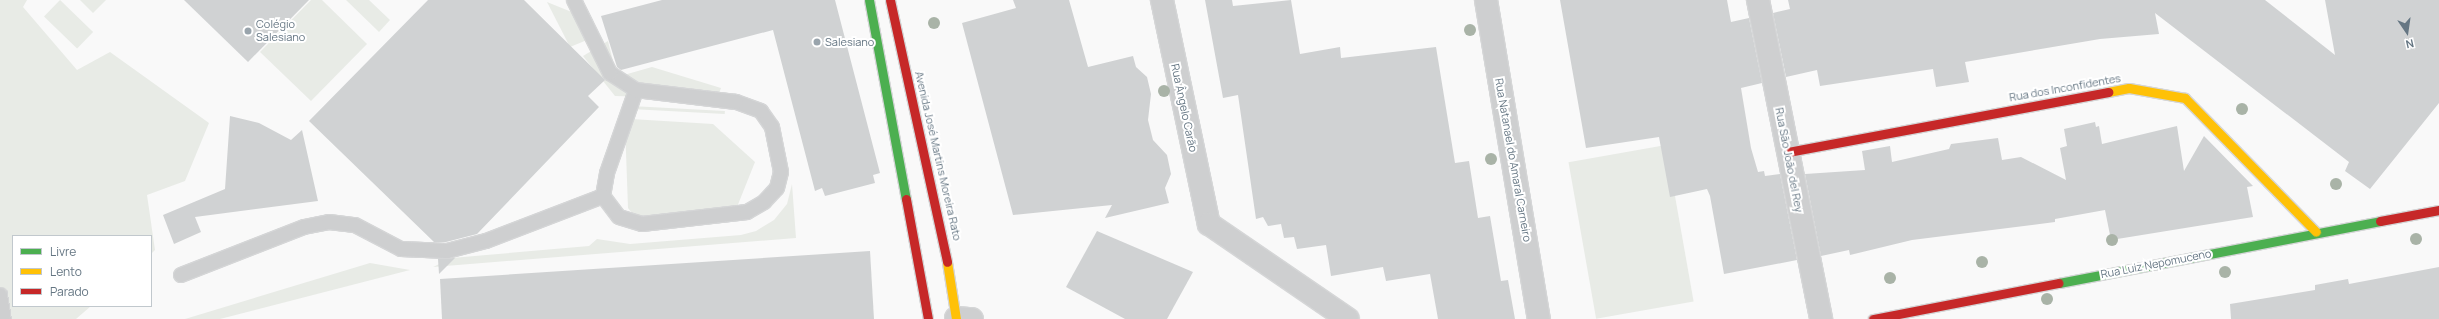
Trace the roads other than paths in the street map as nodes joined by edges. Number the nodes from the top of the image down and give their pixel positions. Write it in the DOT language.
graph roads {
  1 [pos="574,0"];
  2 [pos="869,0"];
  3 [pos="890,0"];
  4 [pos="1162,0"];
  5 [pos="1486,0"];
  6 [pos="1758,0"];
  7 [pos="636,90"];
  8 [pos="1788,152"];
  9 [pos="603,196"];
  10 [pos="2439,210"];
  11 [pos="2316,232"];
  12 [pos="181,274"];
  13 [pos="0,295"];
  14 [pos="4,319"];
  15 [pos="928,319"];
  16 [pos="961,319"];
  17 [pos="1348,319"];
  18 [pos="1539,319"];
  19 [pos="1821,319"];
  20 [pos="1874,319"];
  1 -- 7 [label="lane"];
  2 -- 15 [label="street"];
  3 -- 16 [label="street, Avenida José Martins Moreira Rato"];
  4 -- 17 [label="street, Rua Ângelo Carão"];
  5 -- 18 [label="street, Rua Natanael do Amaral Carneiro"];
  6 -- 8 [label="street, Rua São João del Rey"];
  7 -- 9 [label="lane"];
  7 -- 9 [label="lane"];
  8 -- 11 [label="street, Rua dos Inconfidentes"];
  8 -- 19 [label="street, Rua São João del Rey"];
  9 -- 12 [label="lane"];
  10 -- 11 [label="street, Rua Luiz Nepomuceno"];
  11 -- 20 [label="street, Rua Luiz Nepomuceno"];
  13 -- 14 [label="lane"];
}
